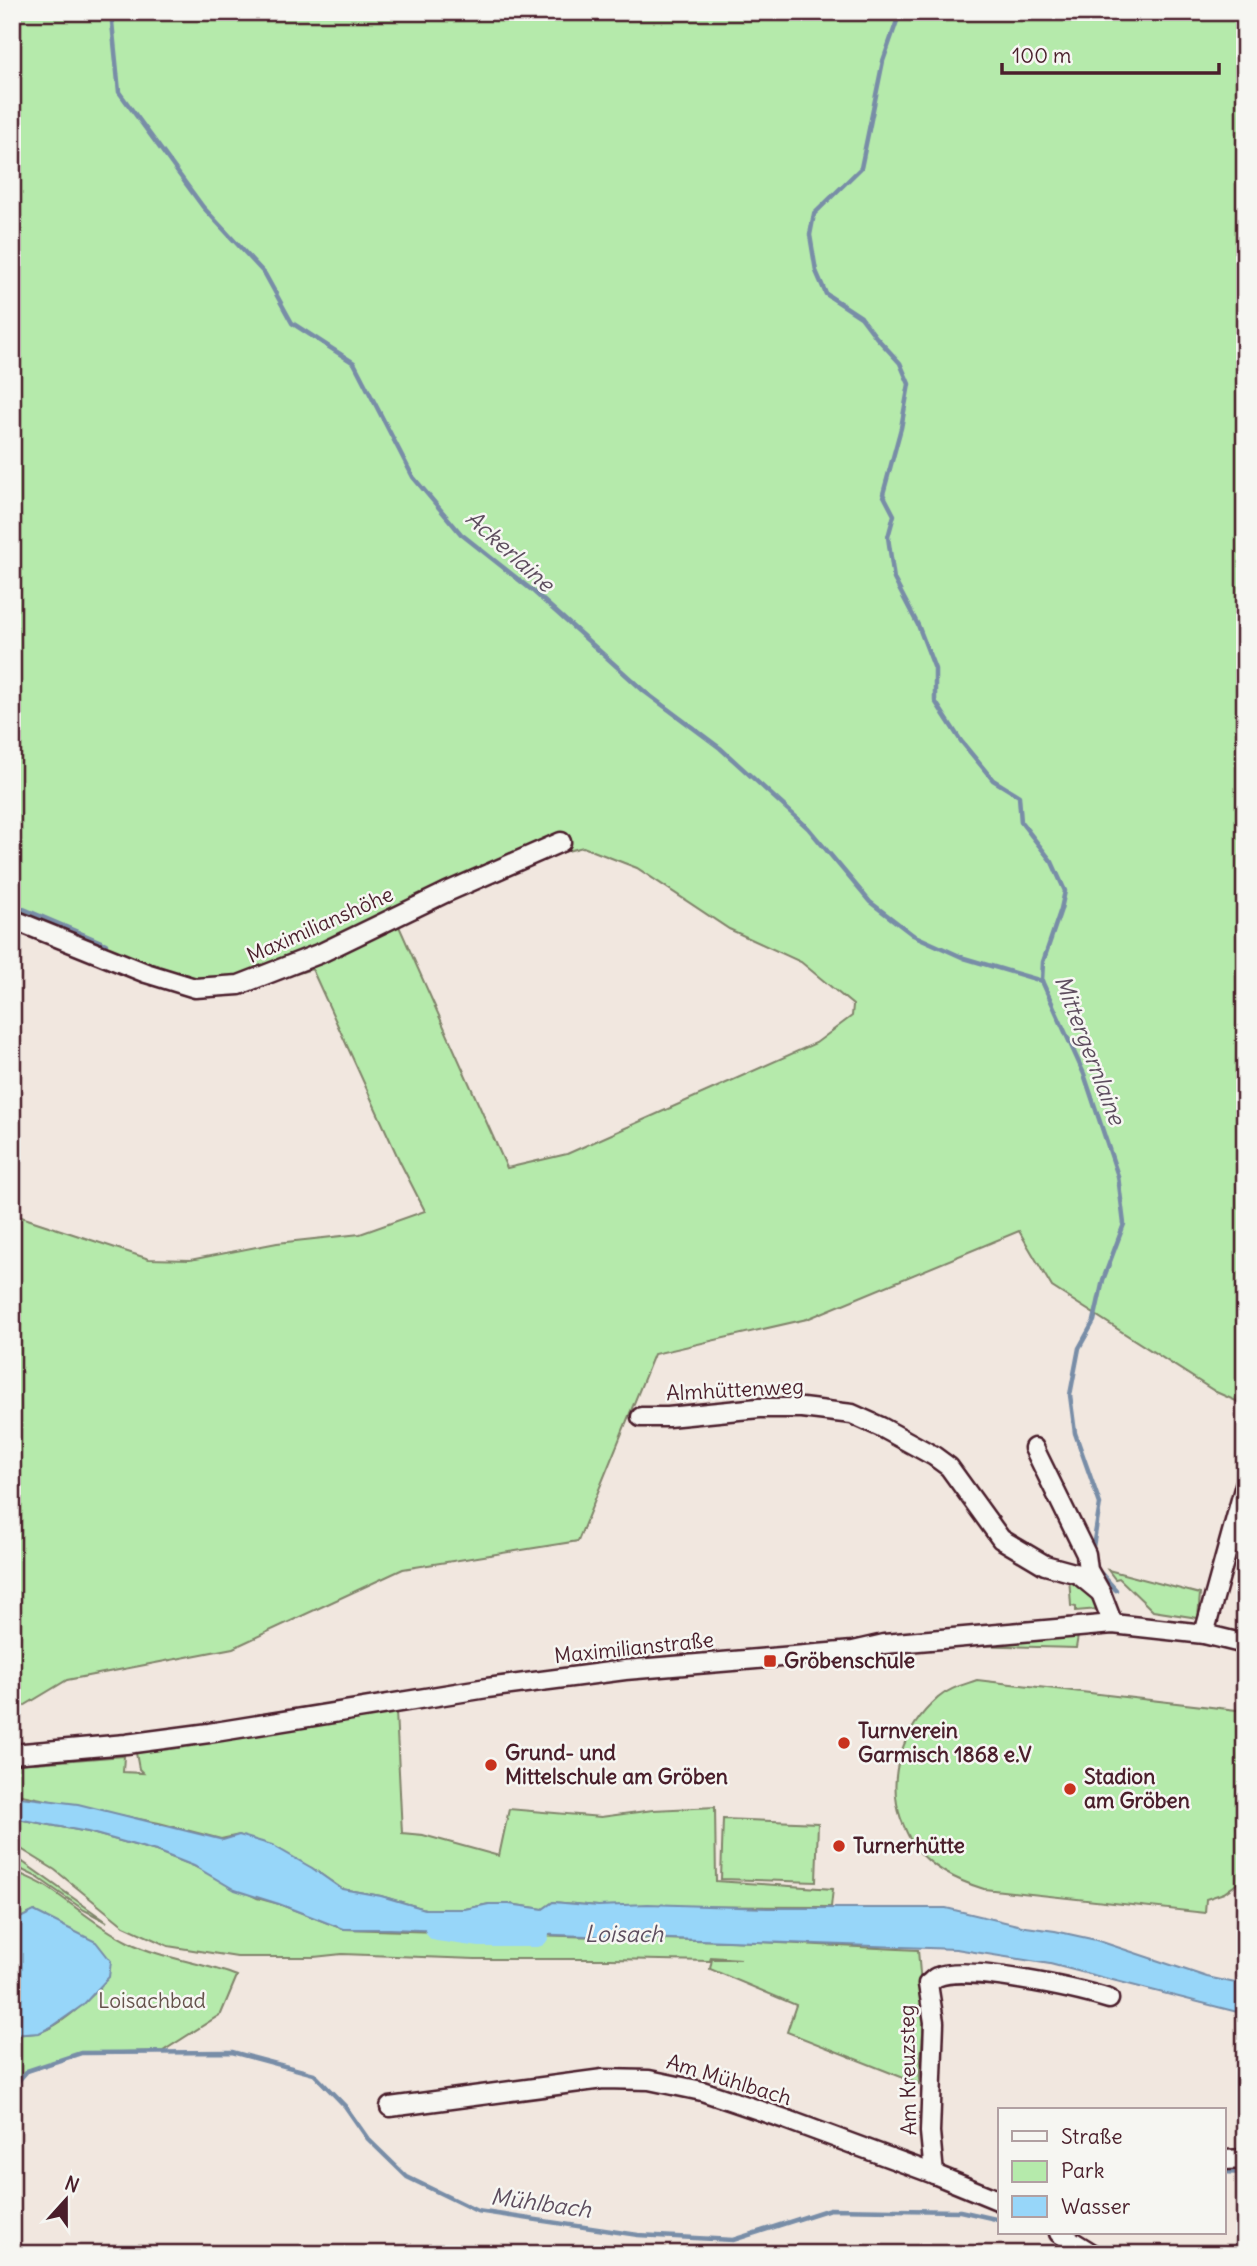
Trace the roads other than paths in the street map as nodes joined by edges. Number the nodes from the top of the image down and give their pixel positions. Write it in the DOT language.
graph roads {
  1 [pos="561,842"];
  2 [pos="12,919"];
  3 [pos="641,1417"];
  4 [pos="1034,1448"];
  5 [pos="1245,1485"];
  6 [pos="1101,1593"];
  7 [pos="1113,1624"];
  8 [pos="1204,1634"];
  9 [pos="1245,1644"];
  10 [pos="12,1754"];
  11 [pos="1109,1999"];
  12 [pos="390,2107"];
  13 [pos="1245,2159"];
  14 [pos="1226,2160"];
  15 [pos="934,2174"];
  16 [pos="998,2201"];
  17 [pos="1061,2234"];
  18 [pos="1093,2254"];
  1 -- 2 [label="street, Maximilianshöhe"];
  3 -- 6 [label="street, Almhüttenweg"];
  4 -- 6 [label="street"];
  5 -- 8 [label="street"];
  6 -- 7 [label="street"];
  7 -- 8 [label="street, Maximilianstraße"];
  7 -- 10 [label="street, Maximilianstraße"];
  8 -- 9 [label="street, Maximilianstraße"];
  11 -- 15 [label="street, Am Kreuzsteg"];
  12 -- 15 [label="street, Am Mühlbach"];
  13 -- 14 [label="street"];
  15 -- 16 [label="street, Am Mühlbach"];
  17 -- 18 [label="street"];
}
